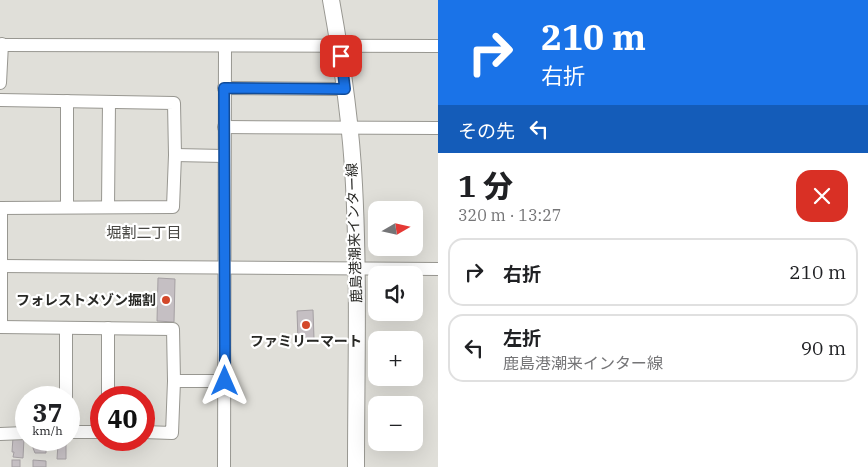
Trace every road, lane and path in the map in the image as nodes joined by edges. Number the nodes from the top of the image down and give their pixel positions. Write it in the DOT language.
graph roads {
  1 [pos="331,0"];
  2 [pos="1,44"];
  3 [pos="225,46"];
  4 [pos="438,46"];
  5 [pos="340,47"];
  6 [pos="0,83"];
  7 [pos="224,88"];
  8 [pos="345,89"];
  9 [pos="0,100"];
  10 [pos="66,102"];
  11 [pos="109,102"];
  12 [pos="224,127"];
  13 [pos="349,128"];
  14 [pos="438,128"];
  15 [pos="175,155"];
  16 [pos="224,156"];
  17 [pos="67,207"];
  18 [pos="108,207"];
  19 [pos="0,208"];
  20 [pos="1,266"];
  21 [pos="225,267"];
  22 [pos="356,269"];
  23 [pos="438,269"];
  24 [pos="1,327"];
  25 [pos="66,328"];
  26 [pos="108,328"];
  27 [pos="225,381"];
  28 [pos="174,382"];
  29 [pos="66,386"];
  30 [pos="108,386"];
  31 [pos="155,432"];
  32 [pos="15,433"];
  33 [pos="0,434"];
  34 [pos="224,467"];
  35 [pos="356,467"];
  1 -- 5 [label="main road, 鹿島港潮来インター線"];
  2 -- 3 [label="street"];
  2 -- 6 [label="street"];
  3 -- 5 [label="street"];
  3 -- 7 [label="street"];
  4 -- 5 [label="street"];
  5 -- 8 [label="main road, 鹿島港潮来インター線"];
  7 -- 8 [label="street"];
  7 -- 12 [label="street"];
  8 -- 13 [label="main road, 鹿島港潮来インター線"];
  9 -- 10 [label="street"];
  10 -- 11 [label="street"];
  10 -- 17 [label="street"];
  11 -- 15 [label="street"];
  11 -- 18 [label="street"];
  12 -- 13 [label="street"];
  12 -- 16 [label="street"];
  13 -- 14 [label="street"];
  13 -- 22 [label="main road, 鹿島港潮来インター線"];
  15 -- 16 [label="street"];
  15 -- 18 [label="street"];
  16 -- 21 [label="street"];
  17 -- 18 [label="street"];
  17 -- 19 [label="street"];
  19 -- 20 [label="street"];
  20 -- 21 [label="street"];
  20 -- 24 [label="street"];
  21 -- 22 [label="street"];
  21 -- 27 [label="street"];
  22 -- 23 [label="street"];
  22 -- 35 [label="main road, 鹿島港潮来インター線"];
  24 -- 25 [label="street"];
  25 -- 26 [label="street"];
  25 -- 29 [label="street"];
  26 -- 28 [label="street"];
  26 -- 30 [label="street"];
  27 -- 28 [label="street"];
  27 -- 34 [label="street"];
  28 -- 31 [label="street"];
  32 -- 33 [label="street"];
}
